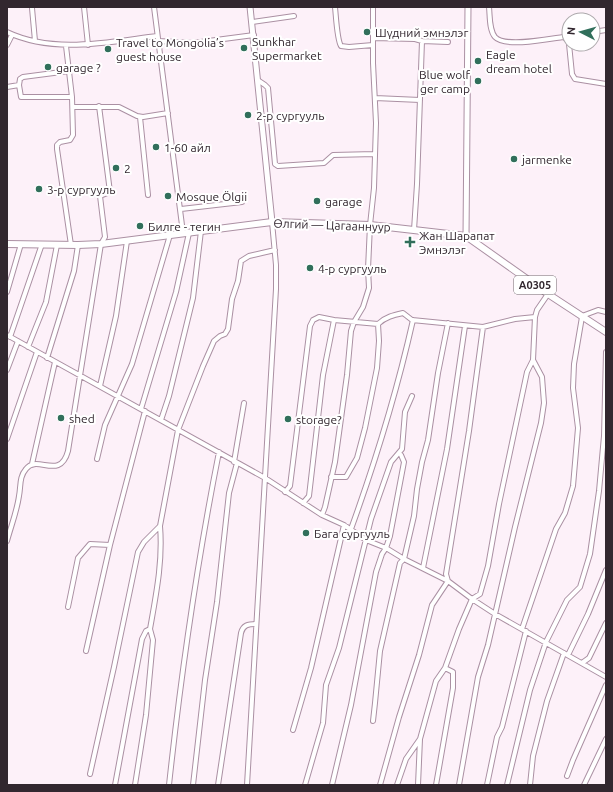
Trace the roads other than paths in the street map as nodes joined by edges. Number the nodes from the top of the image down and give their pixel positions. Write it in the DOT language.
graph roads {
  1 [pos="84,7"];
  2 [pos="154,7"];
  3 [pos="250,7"];
  4 [pos="335,7"];
  5 [pos="373,7"];
  6 [pos="468,7"];
  7 [pos="489,7"];
  8 [pos="32,8"];
  9 [pos="294,16"];
  10 [pos="252,22"];
  11 [pos="7,32"];
  12 [pos="12,35"];
  13 [pos="254,35"];
  14 [pos="561,37"];
  15 [pos="373,38"];
  16 [pos="158,39"];
  17 [pos="35,41"];
  18 [pos="422,41"];
  19 [pos="448,42"];
  20 [pos="7,45"];
  21 [pos="88,45"];
  22 [pos="373,45"];
  23 [pos="66,46"];
  24 [pos="570,52"];
  25 [pos="69,71"];
  26 [pos="259,81"];
  27 [pos="606,84"];
  28 [pos="19,85"];
  29 [pos="7,87"];
  30 [pos="72,97"];
  31 [pos="375,98"];
  32 [pos="420,100"];
  33 [pos="99,106"];
  34 [pos="73,107"];
  35 [pos="168,114"];
  36 [pos="140,117"];
  37 [pos="375,154"];
  38 [pos="148,195"];
  39 [pos="242,202"];
  40 [pos="181,209"];
  41 [pos="272,222"];
  42 [pos="370,225"];
  43 [pos="414,230"];
  44 [pos="201,231"];
  45 [pos="186,233"];
  46 [pos="170,235"];
  47 [pos="466,236"];
  48 [pos="127,241"];
  49 [pos="7,244"];
  50 [pos="21,244"];
  51 [pos="42,244"];
  52 [pos="101,244"];
  53 [pos="57,245"];
  54 [pos="75,245"];
  55 [pos="275,250"];
  56 [pos="7,292"];
  57 [pos="548,294"];
  58 [pos="606,312"];
  59 [pos="581,316"];
  60 [pos="535,317"];
  61 [pos="334,320"];
  62 [pos="413,320"];
  63 [pos="354,322"];
  64 [pos="448,323"];
  65 [pos="378,324"];
  66 [pos="465,326"];
  67 [pos="483,327"];
  68 [pos="606,332"];
  69 [pos="9,336"];
  70 [pos="18,341"];
  71 [pos="28,347"];
  72 [pos="37,352"];
  73 [pos="606,352"];
  74 [pos="48,358"];
  75 [pos="533,360"];
  76 [pos="55,362"];
  77 [pos="7,370"];
  78 [pos="80,376"];
  79 [pos="100,386"];
  80 [pos="118,396"];
  81 [pos="412,396"];
  82 [pos="244,403"];
  83 [pos="143,410"];
  84 [pos="161,420"];
  85 [pos="178,430"];
  86 [pos="7,439"];
  87 [pos="219,452"];
  88 [pos="401,455"];
  89 [pos="97,459"];
  90 [pos="235,462"];
  91 [pos="32,464"];
  92 [pos="331,477"];
  93 [pos="264,478"];
  94 [pos="285,492"];
  95 [pos="303,503"];
  96 [pos="322,515"];
  97 [pos="344,525"];
  98 [pos="160,526"];
  99 [pos="351,529"];
  100 [pos="366,540"];
  101 [pos="7,541"];
  102 [pos="110,545"];
  103 [pos="386,548"];
  104 [pos="404,559"];
  105 [pos="423,568"];
  106 [pos="606,570"];
  107 [pos="448,581"];
  108 [pos="472,599"];
  109 [pos="68,607"];
  110 [pos="495,614"];
  111 [pos="606,623"];
  112 [pos="256,624"];
  113 [pos="150,629"];
  114 [pos="524,630"];
  115 [pos="546,642"];
  116 [pos="86,650"];
  117 [pos="566,654"];
  118 [pos="582,663"];
  119 [pos="445,668"];
  120 [pos="606,678"];
  121 [pos="606,685"];
  122 [pos="373,721"];
  123 [pos="293,730"];
  124 [pos="420,739"];
  125 [pos="606,740"];
  126 [pos="90,774"];
  127 [pos="567,776"];
  128 [pos="115,785"];
  129 [pos="135,785"];
  130 [pos="169,785"];
  131 [pos="193,785"];
  132 [pos="218,785"];
  133 [pos="247,785"];
  134 [pos="305,785"];
  135 [pos="332,785"];
  136 [pos="380,785"];
  137 [pos="397,785"];
  138 [pos="418,785"];
  139 [pos="436,785"];
  140 [pos="459,785"];
  141 [pos="488,785"];
  142 [pos="507,785"];
  143 [pos="530,785"];
  144 [pos="584,785"];
  1 -- 21 [label="street"];
  2 -- 16 [label="street"];
  3 -- 10 [label="main road"];
  4 -- 22 [label="street"];
  5 -- 15 [label="street"];
  6 -- 47 [label="main road"];
  7 -- 14 [label="street"];
  8 -- 17 [label="street"];
  9 -- 10 [label="street"];
  10 -- 13 [label="main road"];
  11 -- 12 [label="street"];
  12 -- 17 [label="street"];
  12 -- 20 [label="street"];
  13 -- 16 [label="street"];
  13 -- 26 [label="main road"];
  15 -- 18 [label="street"];
  15 -- 22 [label="street"];
  16 -- 21 [label="street"];
  16 -- 35 [label="street"];
  17 -- 23 [label="street"];
  18 -- 19 [label="street"];
  18 -- 32 [label="street"];
  21 -- 23 [label="street"];
  22 -- 31 [label="street"];
  23 -- 25 [label="street"];
  24 -- 27 [label="street"];
  25 -- 28 [label="street"];
  25 -- 30 [label="street"];
  26 -- 37 [label="street"];
  26 -- 41 [label="main road"];
  28 -- 29 [label="street"];
  28 -- 30 [label="street"];
  30 -- 34 [label="street"];
  31 -- 32 [label="street"];
  31 -- 37 [label="street"];
  32 -- 43 [label="street"];
  33 -- 34 [label="street"];
  33 -- 36 [label="street"];
  33 -- 52 [label="street"];
  34 -- 54 [label="street"];
  35 -- 36 [label="street"];
  35 -- 40 [label="street"];
  36 -- 38 [label="street"];
  37 -- 42 [label="street"];
  39 -- 40 [label="street"];
  40 -- 45 [label="street"];
  41 -- 42 [label="highway, Өлгий — Цагааннуур"];
  41 -- 44 [label="highway, Өлгий — Цагааннуур"];
  41 -- 55 [label="street"];
  42 -- 43 [label="highway, Өлгий — Цагааннуур"];
  42 -- 63 [label="street"];
  43 -- 47 [label="highway, Өлгий — Цагааннуур"];
  44 -- 45 [label="highway, Өлгий — Цагааннуур"];
  44 -- 84 [label="street"];
  45 -- 46 [label="highway, Өлгий — Цагааннуур"];
  45 -- 83 [label="street"];
  46 -- 48 [label="highway, Өлгий — Цагааннуур"];
  46 -- 80 [label="street"];
  47 -- 57 [label="highway, A0305"];
  48 -- 52 [label="highway, Өлгий — Цагааннуур"];
  48 -- 79 [label="street"];
  49 -- 50 [label="highway, Өлгий — Цагааннуур"];
  50 -- 51 [label="highway, Өлгий — Цагааннуур"];
  50 -- 56 [label="street"];
  51 -- 53 [label="highway, Өлгий — Цагааннуур"];
  51 -- 69 [label="street"];
  52 -- 54 [label="highway, Өлгий — Цагааннуур"];
  52 -- 78 [label="street"];
  53 -- 54 [label="highway, Өлгий — Цагааннуур"];
  53 -- 71 [label="street"];
  54 -- 74 [label="street"];
  55 -- 85 [label="street"];
  55 -- 93 [label="street"];
  57 -- 59 [label="highway, A0305"];
  57 -- 60 [label="street"];
  58 -- 59 [label="street"];
  59 -- 68 [label="highway, A0305"];
  59 -- 114 [label="street"];
  60 -- 67 [label="street"];
  60 -- 75 [label="street"];
  61 -- 63 [label="street"];
  61 -- 94 [label="street"];
  61 -- 95 [label="street"];
  62 -- 64 [label="street"];
  62 -- 65 [label="street"];
  62 -- 99 [label="street"];
  63 -- 65 [label="street"];
  63 -- 92 [label="street"];
  64 -- 66 [label="street"];
  64 -- 104 [label="street"];
  65 -- 92 [label="street"];
  66 -- 67 [label="street"];
  66 -- 105 [label="street"];
  67 -- 107 [label="street"];
  69 -- 70 [label="street"];
  70 -- 71 [label="street"];
  70 -- 77 [label="street"];
  71 -- 72 [label="street"];
  72 -- 74 [label="street"];
  72 -- 86 [label="street"];
  73 -- 115 [label="street"];
  74 -- 76 [label="street"];
  75 -- 108 [label="street"];
  75 -- 110 [label="street"];
  76 -- 78 [label="street"];
  76 -- 91 [label="street"];
  78 -- 79 [label="street"];
  78 -- 91 [label="street"];
  79 -- 80 [label="street"];
  80 -- 83 [label="street"];
  80 -- 89 [label="street"];
  81 -- 100 [label="street"];
  82 -- 90 [label="street"];
  83 -- 84 [label="street"];
  83 -- 102 [label="street"];
  84 -- 85 [label="street"];
  85 -- 87 [label="street"];
  85 -- 98 [label="street"];
  87 -- 90 [label="street"];
  87 -- 130 [label="street"];
  88 -- 103 [label="street"];
  90 -- 93 [label="street"];
  90 -- 131 [label="street"];
  91 -- 101 [label="street"];
  92 -- 96 [label="street"];
  93 -- 94 [label="street"];
  93 -- 112 [label="street"];
  94 -- 95 [label="street"];
  95 -- 96 [label="street"];
  96 -- 97 [label="street"];
  97 -- 99 [label="street"];
  97 -- 123 [label="street"];
  98 -- 113 [label="street"];
  98 -- 126 [label="street"];
  99 -- 100 [label="street"];
  100 -- 103 [label="street"];
  100 -- 134 [label="street"];
  102 -- 109 [label="street"];
  102 -- 116 [label="street"];
  103 -- 104 [label="street"];
  103 -- 135 [label="street"];
  104 -- 105 [label="street"];
  104 -- 122 [label="street"];
  105 -- 107 [label="street"];
  106 -- 117 [label="street"];
  107 -- 108 [label="street"];
  107 -- 136 [label="street"];
  108 -- 110 [label="street"];
  108 -- 119 [label="street"];
  110 -- 114 [label="street"];
  110 -- 140 [label="street"];
  111 -- 118 [label="street"];
  112 -- 132 [label="street"];
  112 -- 133 [label="street"];
  113 -- 128 [label="street"];
  113 -- 129 [label="street"];
  114 -- 115 [label="street"];
  114 -- 141 [label="street"];
  115 -- 117 [label="street"];
  115 -- 142 [label="street"];
  117 -- 118 [label="street"];
  117 -- 143 [label="street"];
  118 -- 120 [label="street"];
  119 -- 124 [label="street"];
  119 -- 139 [label="street"];
  121 -- 127 [label="street"];
  124 -- 137 [label="street"];
  124 -- 138 [label="street"];
  125 -- 144 [label="street"];
}
